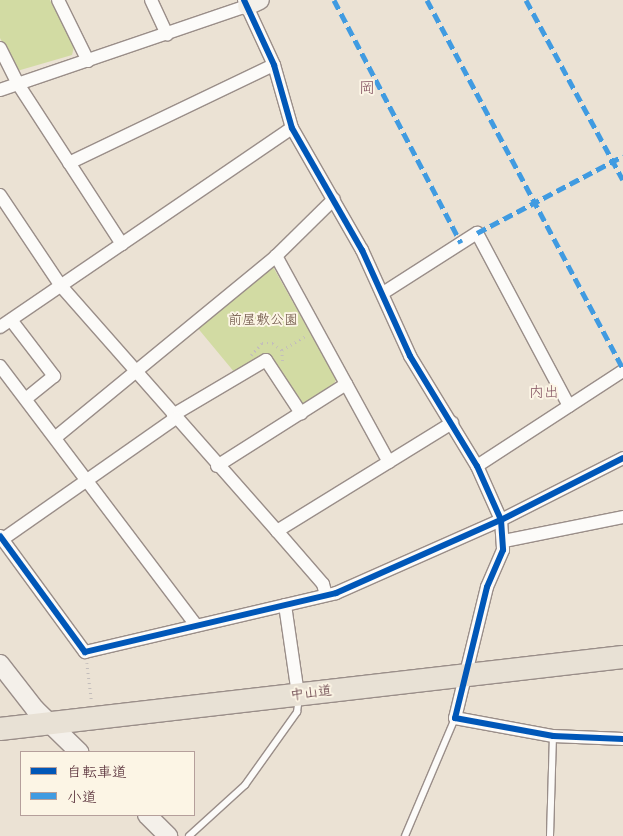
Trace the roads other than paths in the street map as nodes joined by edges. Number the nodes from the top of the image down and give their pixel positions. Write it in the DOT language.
graph roads {
  1 [pos="58,0"];
  2 [pos="151,0"];
  3 [pos="250,2"];
  4 [pos="168,34"];
  5 [pos="0,48"];
  6 [pos="88,61"];
  7 [pos="274,65"];
  8 [pos="18,84"];
  9 [pos="0,90"];
  10 [pos="292,128"];
  11 [pos="69,163"];
  12 [pos="0,195"];
  13 [pos="334,199"];
  14 [pos="4,208"];
  15 [pos="122,244"];
  16 [pos="276,256"];
  17 [pos="61,286"];
  18 [pos="383,293"];
  19 [pos="11,320"];
  20 [pos="0,327"];
  21 [pos="0,366"];
  22 [pos="623,371"];
  23 [pos="136,372"];
  24 [pos="346,384"];
  25 [pos="26,399"];
  26 [pos="569,406"];
  27 [pos="301,413"];
  28 [pos="175,417"];
  29 [pos="452,422"];
  30 [pos="56,437"];
  31 [pos="623,458"];
  32 [pos="389,462"];
  33 [pos="218,466"];
  34 [pos="477,466"];
  35 [pos="88,478"];
  36 [pos="623,518"];
  37 [pos="501,520"];
  38 [pos="277,531"];
  39 [pos="1,538"];
  40 [pos="504,541"];
  41 [pos="326,595"];
  42 [pos="285,605"];
  43 [pos="196,625"];
  44 [pos="623,657"];
  45 [pos="0,664"];
  46 [pos="466,673"];
  47 [pos="298,694"];
  48 [pos="455,718"];
  49 [pos="51,725"];
  50 [pos="0,730"];
  51 [pos="553,736"];
  52 [pos="623,739"];
  53 [pos="78,751"];
  54 [pos="148,816"];
  55 [pos="168,836"];
  56 [pos="189,836"];
  57 [pos="405,836"];
  58 [pos="550,836"];
  1 -- 6 [label="street"];
  2 -- 4 [label="street"];
  3 -- 4 [label="street"];
  3 -- 7 [label="street"];
  4 -- 6 [label="street"];
  5 -- 8 [label="street"];
  6 -- 8 [label="street"];
  7 -- 10 [label="street"];
  7 -- 11 [label="street"];
  8 -- 9 [label="street"];
  8 -- 11 [label="street"];
  10 -- 13 [label="street"];
  10 -- 15 [label="street"];
  11 -- 15 [label="street"];
  12 -- 14 [label="street"];
  13 -- 16 [label="street"];
  13 -- 18 [label="street"];
  14 -- 17 [label="street"];
  15 -- 17 [label="street"];
  16 -- 23 [label="street"];
  16 -- 24 [label="street"];
  17 -- 19 [label="street"];
  17 -- 23 [label="street"];
  18 -- 26 [label="street"];
  18 -- 29 [label="street"];
  19 -- 20 [label="street"];
  19 -- 25 [label="street"];
  21 -- 25 [label="street"];
  22 -- 26 [label="street"];
  23 -- 28 [label="street"];
  23 -- 30 [label="street"];
  24 -- 27 [label="street"];
  24 -- 32 [label="street"];
  25 -- 30 [label="street"];
  26 -- 34 [label="street"];
  27 -- 28 [label="street"];
  27 -- 33 [label="street"];
  28 -- 33 [label="street"];
  28 -- 35 [label="street"];
  29 -- 32 [label="street"];
  29 -- 34 [label="street"];
  30 -- 35 [label="street"];
  31 -- 37 [label="street"];
  32 -- 38 [label="street"];
  33 -- 38 [label="street"];
  34 -- 37 [label="street"];
  35 -- 39 [label="street"];
  35 -- 43 [label="street"];
  36 -- 40 [label="street"];
  37 -- 40 [label="street"];
  37 -- 41 [label="street"];
  38 -- 41 [label="street"];
  39 -- 43 [label="street"];
  40 -- 46 [label="street"];
  41 -- 42 [label="street"];
  42 -- 43 [label="street"];
  42 -- 47 [label="street"];
  44 -- 46 [label="highway, 中山道"];
  45 -- 49 [label="main road"];
  46 -- 47 [label="highway, 中山道"];
  46 -- 48 [label="street"];
  47 -- 49 [label="highway, 中山道"];
  47 -- 56 [label="lane"];
  48 -- 51 [label="street"];
  48 -- 57 [label="lane"];
  49 -- 50 [label="highway, 中山道"];
  49 -- 53 [label="main road"];
  51 -- 52 [label="street"];
  51 -- 58 [label="lane"];
  54 -- 55 [label="main road"];
}
